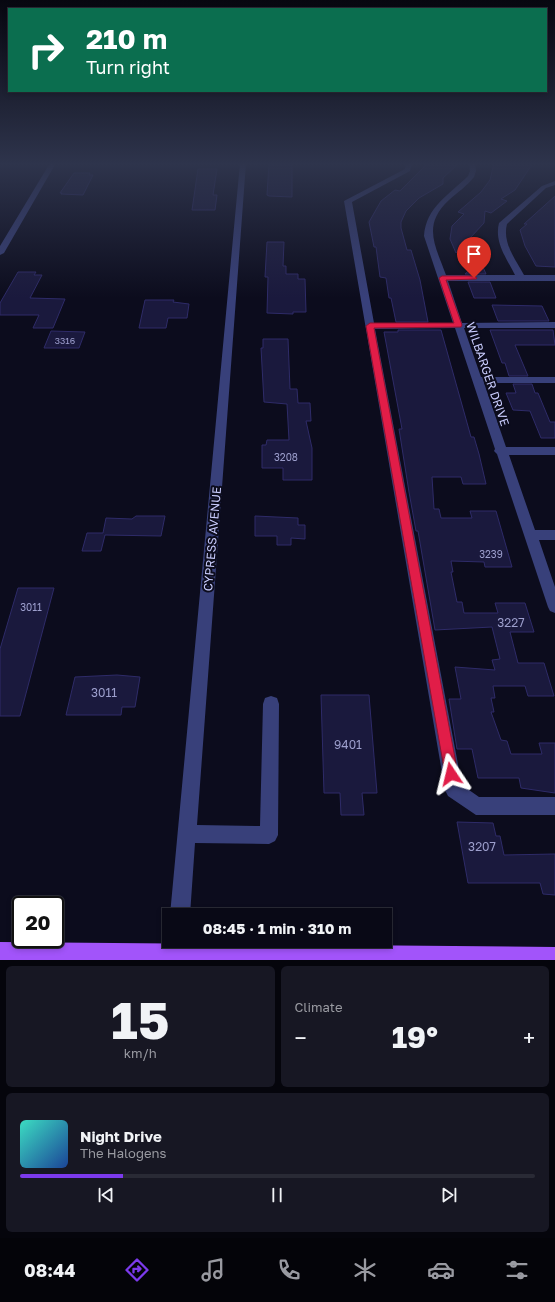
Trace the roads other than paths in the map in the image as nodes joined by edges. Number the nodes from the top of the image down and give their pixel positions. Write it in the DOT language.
graph roads {
  1 [pos="27,208"];
  2 [pos="239,208"];
  3 [pos="349,208"];
  4 [pos="436,208"];
  5 [pos="520,208"];
  6 [pos="0,253"];
  7 [pos="442,278"];
  8 [pos="521,278"];
  9 [pos="555,278"];
  10 [pos="458,325"];
  11 [pos="555,325"];
  12 [pos="370,326"];
  13 [pos="477,380"];
  14 [pos="555,380"];
  15 [pos="500,451"];
  16 [pos="555,451"];
  17 [pos="529,535"];
  18 [pos="555,535"];
  19 [pos="555,607"];
  20 [pos="271,704"];
  21 [pos="555,806"];
  22 [pos="188,834"];
  23 [pos="181,908"];
  24 [pos="177,951"];
  25 [pos="0,952"];
  26 [pos="555,957"];
  1 -- 6 [label="street"];
  2 -- 22 [label="street, CYPRESS AVENUE"];
  3 -- 12 [label="street"];
  4 -- 7 [label="street, WILBARGER DRIVE"];
  5 -- 8 [label="street"];
  7 -- 8 [label="street"];
  7 -- 10 [label="street, WILBARGER DRIVE"];
  8 -- 9 [label="street"];
  10 -- 11 [label="street"];
  10 -- 12 [label="street"];
  10 -- 13 [label="street, WILBARGER DRIVE"];
  12 -- 21 [label="street"];
  13 -- 14 [label="street"];
  13 -- 15 [label="street, WILBARGER DRIVE"];
  15 -- 16 [label="street"];
  15 -- 17 [label="street, WILBARGER DRIVE"];
  17 -- 18 [label="street"];
  17 -- 19 [label="street, WILBARGER DRIVE"];
  20 -- 22 [label="street"];
  22 -- 23 [label="street, CYPRESS AVENUE"];
  24 -- 25 [label="main road"];
  24 -- 26 [label="main road"];
}
